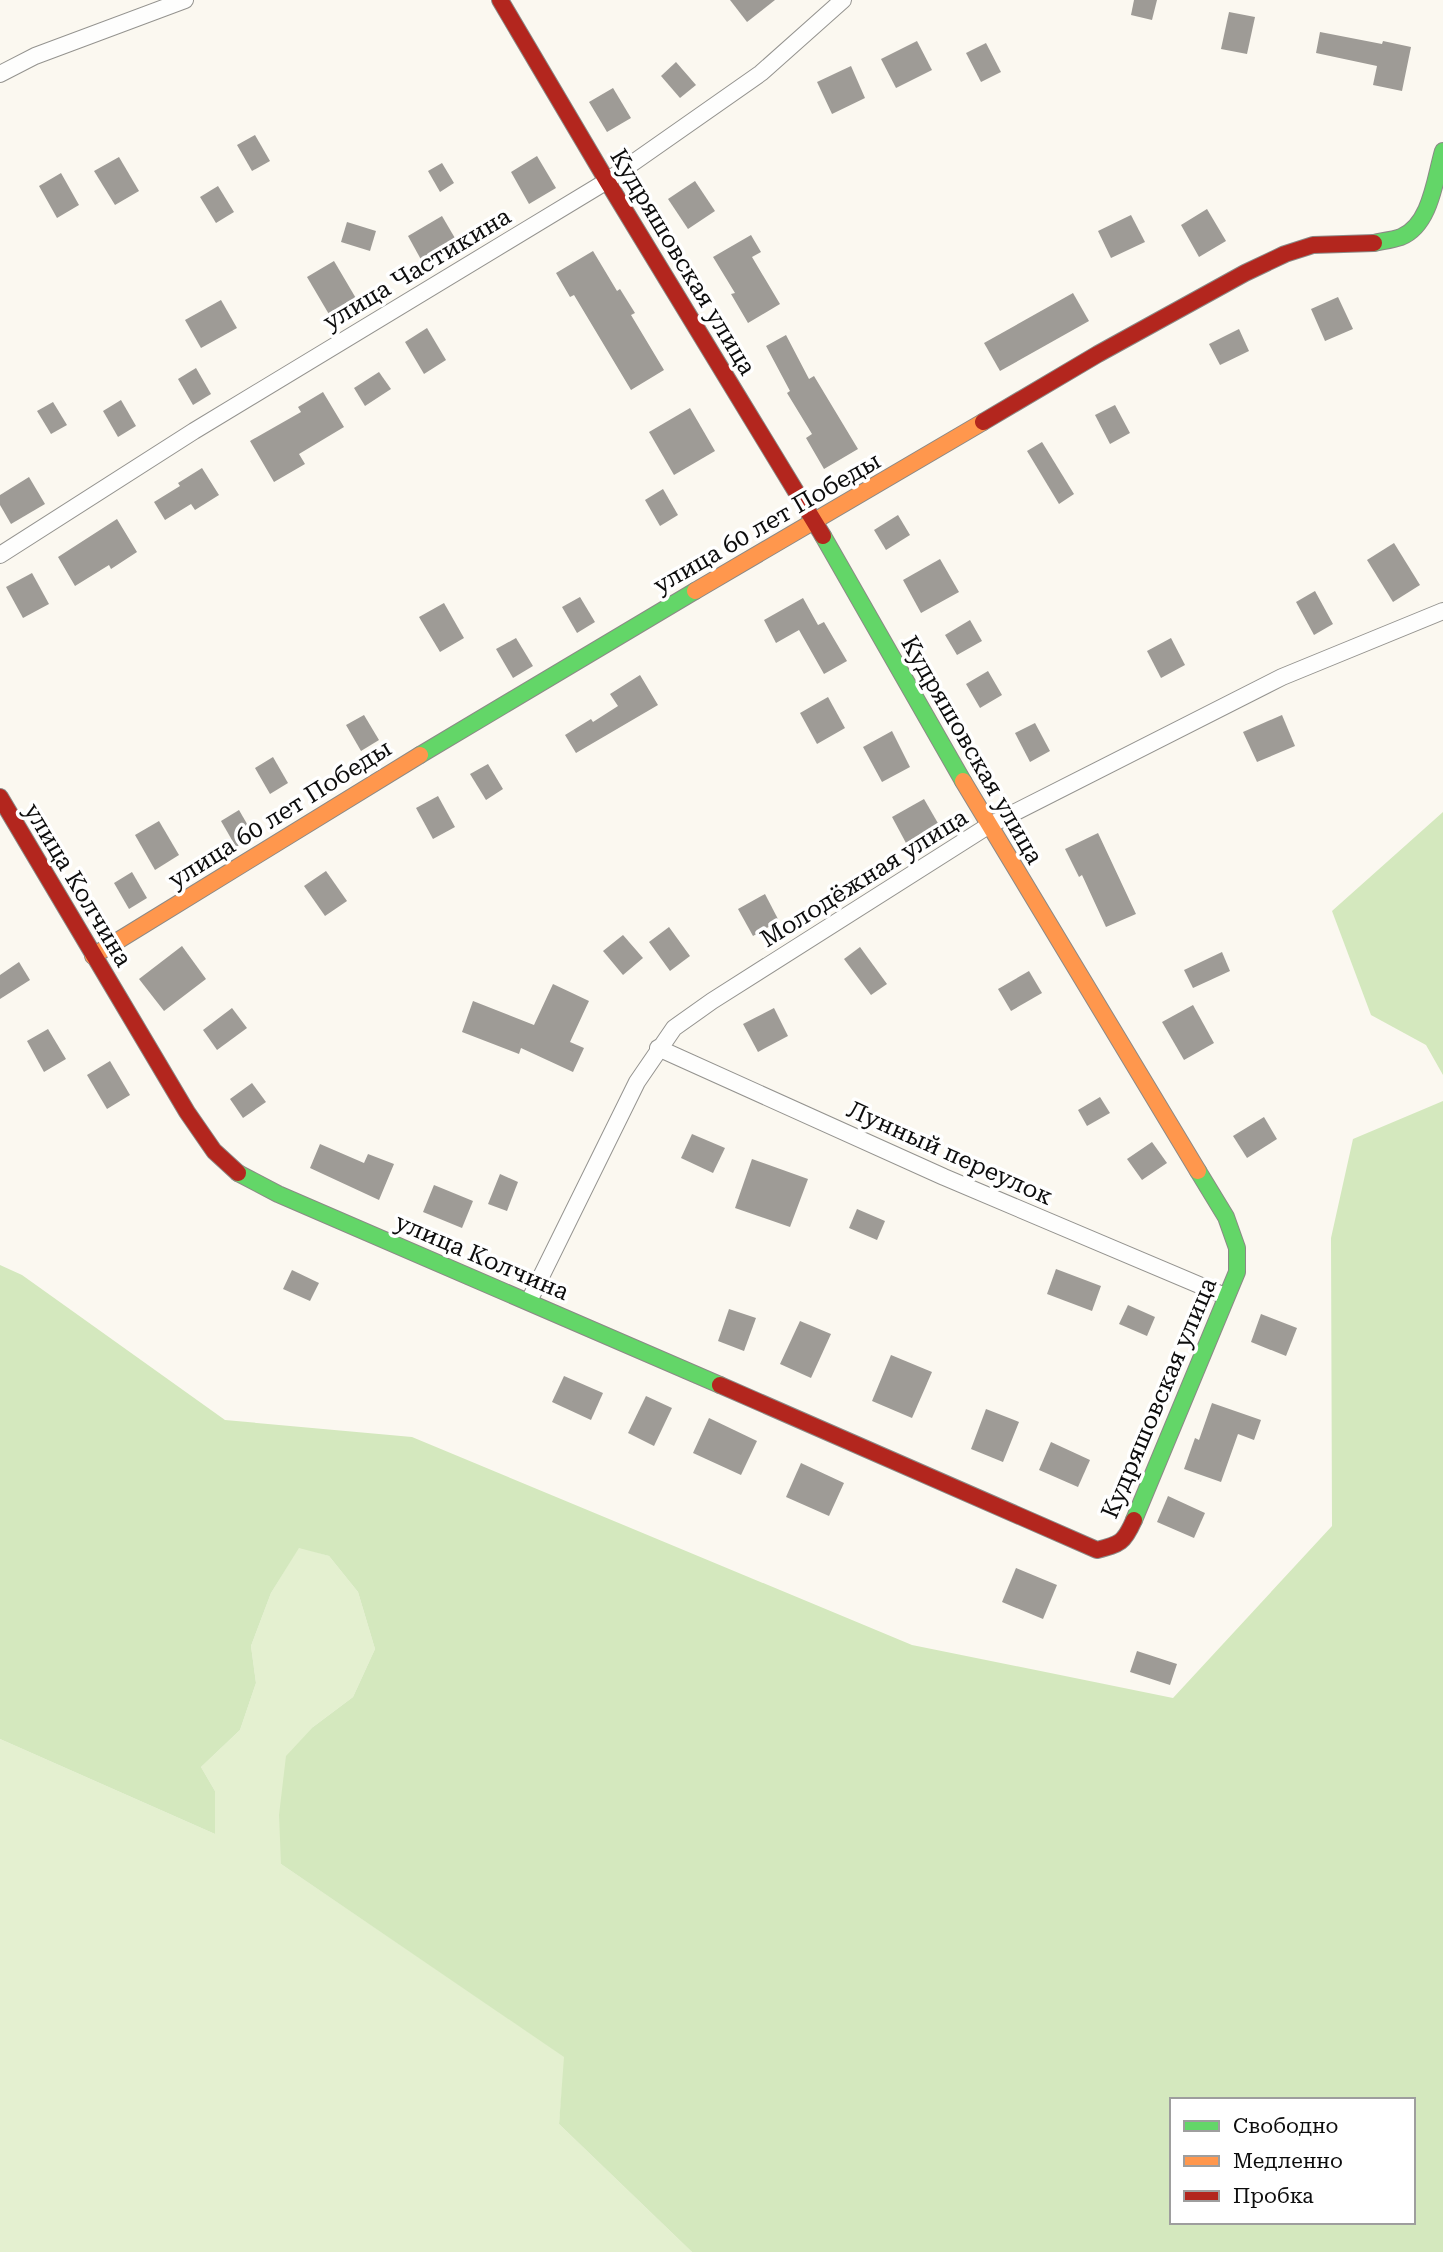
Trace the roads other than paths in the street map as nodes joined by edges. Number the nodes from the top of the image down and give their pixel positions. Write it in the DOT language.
graph roads {
  1 [pos="185,0"];
  2 [pos="500,0"];
  3 [pos="843,0"];
  4 [pos="0,74"];
  5 [pos="1443,151"];
  6 [pos="607,181"];
  7 [pos="814,521"];
  8 [pos="0,555"];
  9 [pos="1443,611"];
  10 [pos="0,797"];
  11 [pos="988,826"];
  12 [pos="93,956"];
  13 [pos="659,1048"];
  14 [pos="1225,1296"];
  15 [pos="529,1301"];
  16 [pos="1119,1544"];
  1 -- 4 [label="street"];
  2 -- 6 [label="street, Кудряшовская улица"];
  3 -- 6 [label="street, улица Частикина"];
  5 -- 7 [label="street, улица 60 лет Победы"];
  6 -- 7 [label="street, Кудряшовская улица"];
  6 -- 8 [label="street, улица Частикина"];
  7 -- 11 [label="street, Кудряшовская улица"];
  7 -- 12 [label="street, улица 60 лет Победы"];
  9 -- 11 [label="street, Молодёжная улица"];
  10 -- 12 [label="street, улица Колчина"];
  11 -- 13 [label="street, Молодёжная улица"];
  11 -- 14 [label="street, Кудряшовская улица"];
  12 -- 15 [label="street, улица Колчина"];
  13 -- 14 [label="street, Лунный переулок"];
  13 -- 15 [label="street, Молодёжная улица"];
  14 -- 16 [label="street, Кудряшовская улица"];
  15 -- 16 [label="street, улица Колчина"];
}
